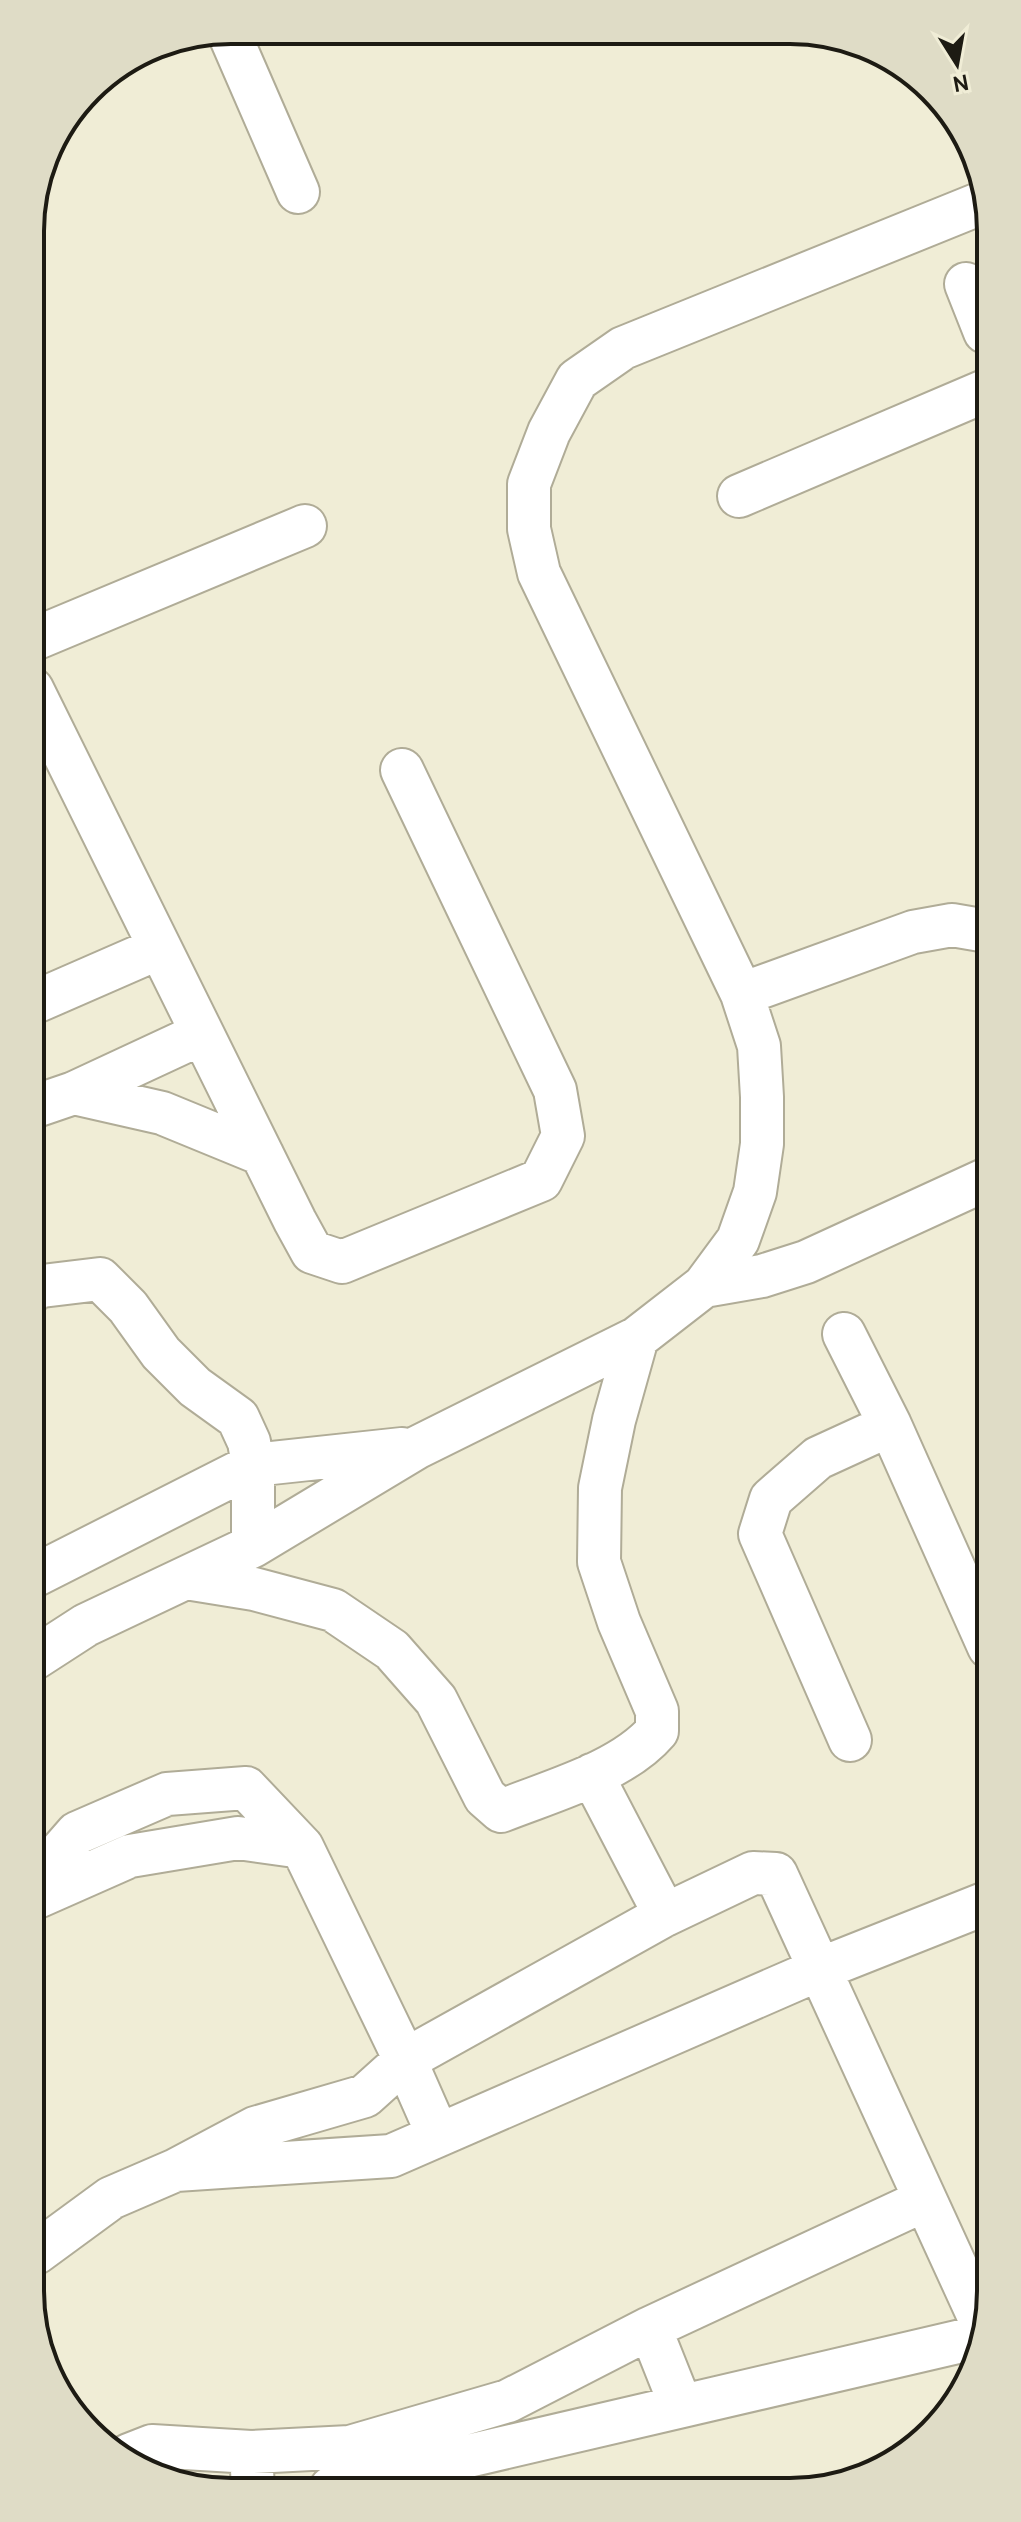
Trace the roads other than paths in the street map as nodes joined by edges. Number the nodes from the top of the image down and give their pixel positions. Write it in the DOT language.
graph roads {
  1 [pos="234,44"];
  2 [pos="298,192"];
  3 [pos="975,206"];
  4 [pos="966,284"];
  5 [pos="977,312"];
  6 [pos="977,394"];
  7 [pos="739,496"];
  8 [pos="305,526"];
  9 [pos="44,635"];
  10 [pos="44,723"];
  11 [pos="402,770"];
  12 [pos="977,929"];
  13 [pos="159,948"];
  14 [pos="742,994"];
  15 [pos="44,998"];
  16 [pos="201,1034"];
  17 [pos="74,1093"];
  18 [pos="44,1103"];
  19 [pos="262,1154"];
  20 [pos="977,1184"];
  21 [pos="44,1286"];
  22 [pos="704,1286"];
  23 [pos="844,1334"];
  24 [pos="637,1338"];
  25 [pos="890,1425"];
  26 [pos="416,1448"];
  27 [pos="253,1465"];
  28 [pos="253,1546"];
  29 [pos="44,1571"];
  30 [pos="186,1578"];
  31 [pos="977,1620"];
  32 [pos="44,1652"];
  33 [pos="850,1740"];
  34 [pos="592,1775"];
  35 [pos="302,1847"];
  36 [pos="44,1871"];
  37 [pos="44,1894"];
  38 [pos="977,1907"];
  39 [pos="665,1915"];
  40 [pos="820,1969"];
  41 [pos="405,2060"];
  42 [pos="438,2135"];
  43 [pos="176,2170"];
  44 [pos="925,2200"];
  45 [pos="44,2247"];
  46 [pos="976,2310"];
  47 [pos="650,2328"];
  48 [pos="970,2339"];
  49 [pos="681,2406"];
  50 [pos="136,2452"];
  51 [pos="252,2470"];
  52 [pos="374,2478"];
  1 -- 2 [label="street"];
  3 -- 14 [label="street"];
  4 -- 5 [label="street"];
  6 -- 7 [label="street"];
  8 -- 9 [label="street"];
  10 -- 13 [label="street"];
  11 -- 19 [label="street"];
  12 -- 14 [label="street"];
  13 -- 15 [label="street"];
  13 -- 16 [label="street"];
  14 -- 22 [label="street"];
  16 -- 17 [label="street"];
  16 -- 19 [label="street"];
  17 -- 18 [label="street"];
  17 -- 19 [label="street"];
  20 -- 22 [label="street"];
  21 -- 27 [label="street"];
  22 -- 24 [label="street"];
  23 -- 25 [label="street"];
  24 -- 26 [label="street"];
  24 -- 34 [label="street"];
  25 -- 31 [label="street"];
  25 -- 33 [label="street"];
  26 -- 27 [label="street"];
  26 -- 28 [label="street"];
  27 -- 28 [label="street"];
  27 -- 29 [label="street"];
  28 -- 30 [label="street"];
  30 -- 32 [label="street"];
  30 -- 34 [label="street"];
  34 -- 39 [label="street"];
  35 -- 36 [label="street"];
  35 -- 37 [label="street"];
  35 -- 41 [label="street"];
  38 -- 40 [label="street"];
  39 -- 40 [label="street"];
  39 -- 41 [label="street"];
  40 -- 42 [label="street"];
  40 -- 44 [label="street"];
  41 -- 42 [label="street"];
  41 -- 43 [label="street"];
  42 -- 43 [label="street"];
  43 -- 45 [label="street"];
  44 -- 46 [label="street"];
  44 -- 47 [label="street"];
  47 -- 49 [label="street"];
  47 -- 51 [label="street"];
  48 -- 49 [label="street"];
  49 -- 52 [label="street"];
  50 -- 51 [label="street"];
}
